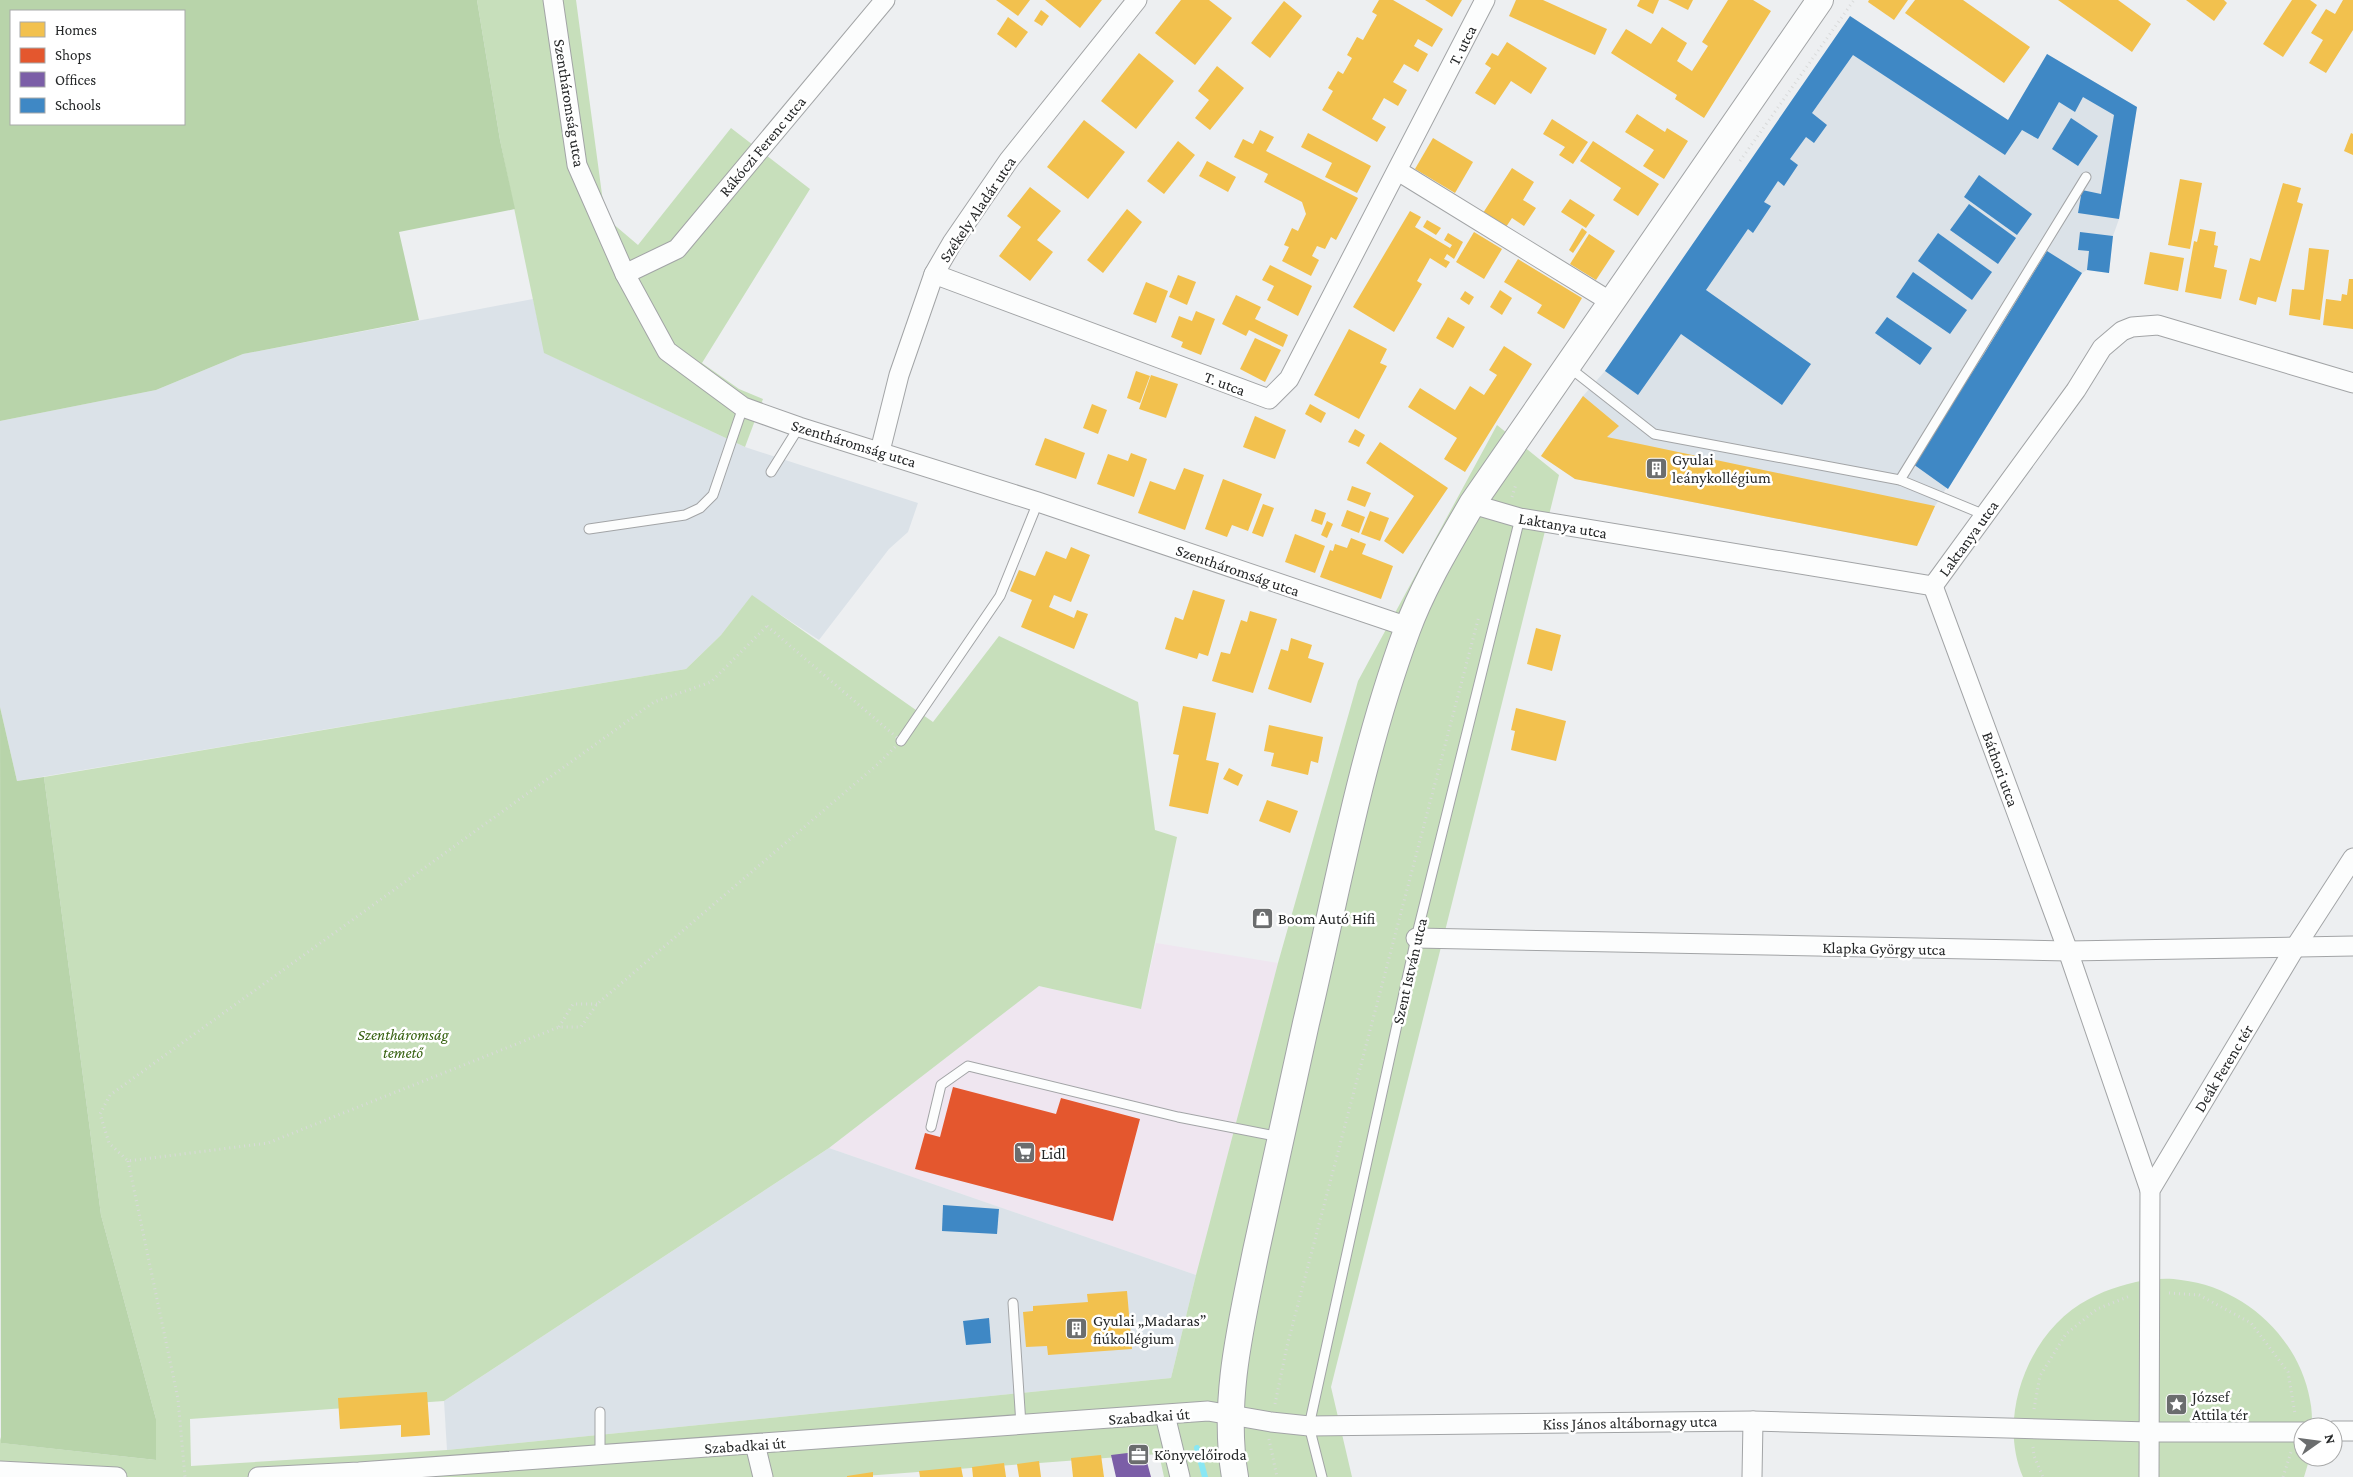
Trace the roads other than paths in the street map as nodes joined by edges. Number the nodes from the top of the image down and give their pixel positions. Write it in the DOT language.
graph roads {
  1 [pos="554,0"];
  2 [pos="885,0"];
  3 [pos="1137,0"];
  4 [pos="1485,0"];
  5 [pos="1820,0"];
  6 [pos="1398,171"];
  7 [pos="2086,177"];
  8 [pos="625,274"];
  9 [pos="934,274"];
  10 [pos="1611,302"];
  11 [pos="1567,367"];
  12 [pos="2353,383"];
  13 [pos="743,407"];
  14 [pos="799,427"];
  15 [pos="880,451"];
  16 [pos="771,472"];
  17 [pos="1900,480"];
  18 [pos="1038,502"];
  19 [pos="1472,504"];
  20 [pos="1985,515"];
  21 [pos="1513,516"];
  22 [pos="589,530"];
  23 [pos="1933,586"];
  24 [pos="1408,627"];
  25 [pos="901,741"];
  26 [pos="2353,858"];
  27 [pos="1416,938"];
  28 [pos="2296,946"];
  29 [pos="2353,946"];
  30 [pos="2068,951"];
  31 [pos="931,1127"];
  32 [pos="1280,1137"];
  33 [pos="2150,1190"];
  34 [pos="1013,1302"];
  35 [pos="600,1412"];
  36 [pos="1165,1415"];
  37 [pos="1231,1416"];
  38 [pos="1753,1421"];
  39 [pos="1021,1424"];
  40 [pos="1309,1426"];
  41 [pos="2149,1432"];
  42 [pos="2293,1432"];
  43 [pos="755,1444"];
  44 [pos="600,1453"];
  45 [pos="0,1471"];
  46 [pos="360,1474"];
  47 [pos="118,1477"];
  48 [pos="258,1477"];
  49 [pos="763,1477"];
  50 [pos="1180,1477"];
  51 [pos="1235,1477"];
  52 [pos="1322,1477"];
  53 [pos="1752,1477"];
  54 [pos="2149,1477"];
  1 -- 8 [label="street, Szentháromság utca"];
  2 -- 8 [label="street, Rákóczi Ferenc utca"];
  3 -- 9 [label="street, Székely Aladár utca"];
  4 -- 6 [label="street, T. utca"];
  5 -- 10 [label="street"];
  6 -- 9 [label="street, T. utca"];
  6 -- 10 [label="street"];
  7 -- 17 [label="lane"];
  8 -- 13 [label="street, Szentháromság utca"];
  9 -- 15 [label="street, Székely Aladár utca"];
  10 -- 11 [label="street"];
  11 -- 17 [label="lane"];
  11 -- 19 [label="street"];
  12 -- 20 [label="street, Laktanya utca"];
  13 -- 14 [label="street, Szentháromság utca"];
  13 -- 22 [label="lane"];
  14 -- 15 [label="street, Szentháromság utca"];
  14 -- 16 [label="lane"];
  15 -- 18 [label="street, Szentháromság utca"];
  17 -- 20 [label="lane"];
  18 -- 24 [label="street, Szentháromság utca"];
  18 -- 25 [label="lane"];
  19 -- 21 [label="street, Laktanya utca"];
  19 -- 24 [label="street"];
  20 -- 23 [label="street, Laktanya utca"];
  21 -- 23 [label="street, Laktanya utca"];
  21 -- 27 [label="lane, Szent István utca"];
  23 -- 30 [label="street, Báthori utca"];
  24 -- 32 [label="street"];
  26 -- 28 [label="street, Deák Ferenc tér"];
  27 -- 30 [label="street, Klapka György utca"];
  27 -- 40 [label="lane, Szent István utca"];
  28 -- 29 [label="street, Klapka György utca"];
  28 -- 30 [label="street, Klapka György utca"];
  28 -- 33 [label="street, Deák Ferenc tér"];
  30 -- 33 [label="street"];
  31 -- 32 [label="lane"];
  32 -- 37 [label="street"];
  33 -- 41 [label="street"];
  34 -- 39 [label="lane"];
  35 -- 44 [label="lane"];
  36 -- 37 [label="street, Szabadkai út"];
  36 -- 39 [label="street, Szabadkai út"];
  36 -- 50 [label="street"];
  37 -- 40 [label="street, Kiss János altábornagy utca"];
  37 -- 51 [label="street"];
  38 -- 40 [label="street, Kiss János altábornagy utca"];
  38 -- 41 [label="street, Kiss János altábornagy utca"];
  38 -- 53 [label="street"];
  39 -- 43 [label="street, Szabadkai út"];
  40 -- 52 [label="lane"];
  41 -- 42 [label="street"];
  41 -- 54 [label="street"];
  43 -- 44 [label="street, Szabadkai út"];
  43 -- 49 [label="street"];
  44 -- 46 [label="street, Szabadkai út"];
  45 -- 47 [label="street"];
  46 -- 48 [label="street, Szabadkai út"];
}
